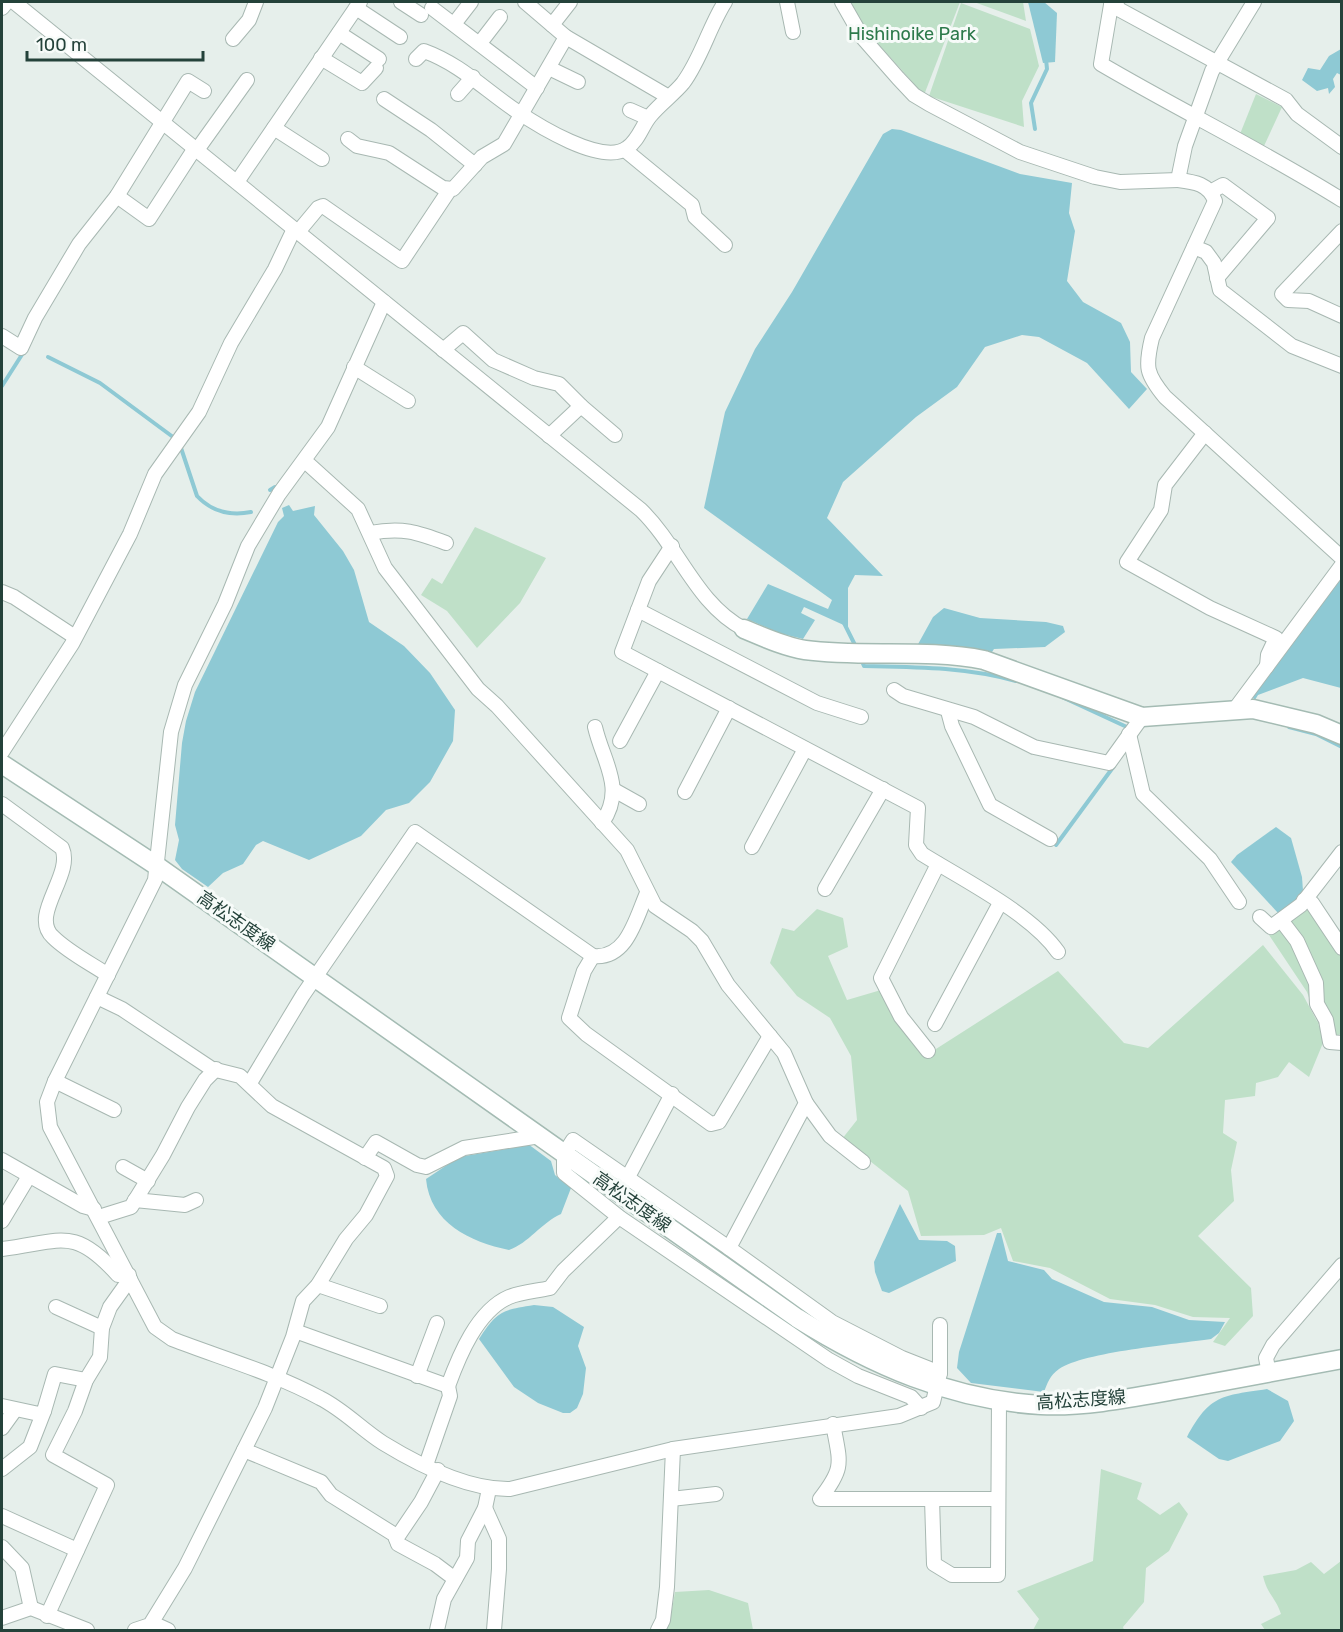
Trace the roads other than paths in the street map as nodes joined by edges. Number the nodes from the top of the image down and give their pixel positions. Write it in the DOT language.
graph roads {
  1 [pos="7,2"];
  2 [pos="14,2"];
  3 [pos="256,2"];
  4 [pos="401,2"];
  5 [pos="471,2"];
  6 [pos="525,2"];
  7 [pos="569,2"];
  8 [pos="725,2"];
  9 [pos="788,2"];
  10 [pos="842,2"];
  11 [pos="1254,2"];
  12 [pos="1114,3"];
  13 [pos="358,5"];
  14 [pos="2,8"];
  15 [pos="500,17"];
  16 [pos="454,24"];
  17 [pos="552,25"];
  18 [pos="793,32"];
  19 [pos="339,33"];
  20 [pos="400,37"];
  21 [pos="566,37"];
  22 [pos="233,39"];
  23 [pos="480,43"];
  24 [pos="321,58"];
  25 [pos="416,59"];
  26 [pos="1215,62"];
  27 [pos="549,68"];
  28 [pos="473,77"];
  29 [pos="247,80"];
  30 [pos="578,82"];
  31 [pos="537,88"];
  32 [pos="204,91"];
  33 [pos="458,94"];
  34 [pos="667,96"];
  35 [pos="384,99"];
  36 [pos="630,110"];
  37 [pos="521,113"];
  38 [pos="1195,117"];
  39 [pos="648,118"];
  40 [pos="161,122"];
  41 [pos="274,128"];
  42 [pos="348,139"];
  43 [pos="1341,147"];
  44 [pos="196,149"];
  45 [pos="626,150"];
  46 [pos="322,159"];
  47 [pos="475,165"];
  48 [pos="1178,180"];
  49 [pos="237,182"];
  50 [pos="450,189"];
  51 [pos="1212,191"];
  52 [pos="117,196"];
  53 [pos="1341,201"];
  54 [pos="296,230"];
  55 [pos="1341,231"];
  56 [pos="725,244"];
  57 [pos="1194,247"];
  58 [pos="1217,278"];
  59 [pos="384,302"];
  60 [pos="1341,316"];
  61 [pos="2,336"];
  62 [pos="443,350"];
  63 [pos="1341,366"];
  64 [pos="354,367"];
  65 [pos="408,401"];
  66 [pos="581,406"];
  67 [pos="1205,433"];
  68 [pos="615,435"];
  69 [pos="549,436"];
  70 [pos="305,461"];
  71 [pos="370,533"];
  72 [pos="446,543"];
  73 [pos="672,546"];
  74 [pos="1341,558"];
  75 [pos="1341,565"];
  76 [pos="2,592"];
  77 [pos="638,610"];
  78 [pos="744,629"];
  79 [pos="75,637"];
  80 [pos="1267,666"];
  81 [pos="658,671"];
  82 [pos="894,690"];
  83 [pos="729,708"];
  84 [pos="1235,709"];
  85 [pos="948,711"];
  86 [pos="861,717"];
  87 [pos="1142,717"];
  88 [pos="595,727"];
  89 [pos="1129,734"];
  90 [pos="1341,735"];
  91 [pos="620,741"];
  92 [pos="805,749"];
  93 [pos="2,752"];
  94 [pos="2,764"];
  95 [pos="883,789"];
  96 [pos="614,790"];
  97 [pos="685,792"];
  98 [pos="2,804"];
  99 [pos="639,804"];
  100 [pos="602,823"];
  101 [pos="1050,838"];
  102 [pos="752,847"];
  103 [pos="1341,852"];
  104 [pos="938,864"];
  105 [pos="157,866"];
  106 [pos="825,889"];
  107 [pos="647,893"];
  108 [pos="1304,900"];
  109 [pos="1239,902"];
  110 [pos="1000,903"];
  111 [pos="1260,917"];
  112 [pos="1281,920"];
  113 [pos="1341,948"];
  114 [pos="1058,952"];
  115 [pos="593,956"];
  116 [pos="108,975"];
  117 [pos="316,978"];
  118 [pos="97,997"];
  119 [pos="935,1023"];
  120 [pos="770,1036"];
  121 [pos="1341,1043"];
  122 [pos="928,1051"];
  123 [pos="216,1070"];
  124 [pos="55,1081"];
  125 [pos="250,1083"];
  126 [pos="672,1094"];
  127 [pos="806,1103"];
  128 [pos="114,1110"];
  129 [pos="540,1137"];
  130 [pos="564,1154"];
  131 [pos="365,1158"];
  132 [pos="2,1160"];
  133 [pos="863,1162"];
  134 [pos="123,1167"];
  135 [pos="29,1176"];
  136 [pos="628,1177"];
  137 [pos="148,1181"];
  138 [pos="135,1200"];
  139 [pos="196,1200"];
  140 [pos="96,1213"];
  141 [pos="619,1217"];
  142 [pos="2,1221"];
  143 [pos="729,1248"];
  144 [pos="2,1249"];
  145 [pos="1341,1265"];
  146 [pos="130,1277"];
  147 [pos="318,1285"];
  148 [pos="380,1306"];
  149 [pos="56,1307"];
  150 [pos="437,1323"];
  151 [pos="940,1325"];
  152 [pos="102,1328"];
  153 [pos="295,1331"];
  154 [pos="1341,1359"];
  155 [pos="1269,1372"];
  156 [pos="417,1376"];
  157 [pos="277,1379"];
  158 [pos="939,1379"];
  159 [pos="86,1380"];
  160 [pos="448,1386"];
  161 [pos="999,1400"];
  162 [pos="2,1406"];
  163 [pos="921,1408"];
  164 [pos="15,1410"];
  165 [pos="44,1411"];
  166 [pos="833,1424"];
  167 [pos="2,1428"];
  168 [pos="673,1449"];
  169 [pos="244,1450"];
  170 [pos="432,1468"];
  171 [pos="2,1469"];
  172 [pos="489,1489"];
  173 [pos="716,1494"];
  174 [pos="671,1499"];
  175 [pos="932,1499"];
  176 [pos="998,1499"];
  177 [pos="485,1508"];
  178 [pos="2,1516"];
  179 [pos="396,1539"];
  180 [pos="2,1547"];
  181 [pos="77,1550"];
  182 [pos="455,1579"];
  183 [pos="32,1608"];
  184 [pos="47,1616"];
  185 [pos="2,1618"];
  186 [pos="150,1625"];
  187 [pos="87,1630"];
  188 [pos="135,1630"];
  189 [pos="168,1630"];
  190 [pos="437,1630"];
  191 [pos="494,1630"];
  192 [pos="658,1630"];
  1 -- 14 [label="street"];
  2 -- 40 [label="street"];
  3 -- 22 [label="street"];
  4 -- 16 [label="street"];
  5 -- 16 [label="street"];
  6 -- 17 [label="street"];
  7 -- 17 [label="street"];
  8 -- 34 [label="street"];
  9 -- 18 [label="street"];
  10 -- 48 [label="street"];
  11 -- 26 [label="street"];
  12 -- 26 [label="street"];
  12 -- 38 [label="street"];
  13 -- 19 [label="street"];
  13 -- 20 [label="street"];
  15 -- 23 [label="street"];
  16 -- 23 [label="street"];
  17 -- 21 [label="street"];
  19 -- 24 [label="street"];
  19 -- 24 [label="street"];
  21 -- 27 [label="street"];
  21 -- 34 [label="street"];
  23 -- 31 [label="street"];
  24 -- 41 [label="street"];
  25 -- 28 [label="street"];
  26 -- 38 [label="street"];
  26 -- 43 [label="street"];
  27 -- 30 [label="street"];
  27 -- 31 [label="street"];
  28 -- 33 [label="street"];
  28 -- 37 [label="street"];
  29 -- 44 [label="street"];
  31 -- 37 [label="street"];
  32 -- 40 [label="street"];
  34 -- 39 [label="street"];
  35 -- 47 [label="street"];
  36 -- 39 [label="street"];
  37 -- 45 [label="street"];
  37 -- 47 [label="street"];
  38 -- 48 [label="street"];
  38 -- 53 [label="street"];
  39 -- 45 [label="street"];
  40 -- 44 [label="street"];
  40 -- 52 [label="street"];
  41 -- 46 [label="street"];
  41 -- 49 [label="street"];
  42 -- 50 [label="street"];
  44 -- 49 [label="street"];
  44 -- 52 [label="street"];
  45 -- 56 [label="street"];
  47 -- 50 [label="street"];
  48 -- 51 [label="street"];
  49 -- 54 [label="street"];
  50 -- 54 [label="street"];
  51 -- 57 [label="street"];
  51 -- 58 [label="street"];
  52 -- 61 [label="street"];
  54 -- 59 [label="street"];
  54 -- 79 [label="street"];
  55 -- 60 [label="street"];
  57 -- 58 [label="street"];
  57 -- 67 [label="street"];
  58 -- 63 [label="street"];
  59 -- 62 [label="street"];
  59 -- 64 [label="street"];
  62 -- 66 [label="street"];
  62 -- 69 [label="street"];
  64 -- 65 [label="street"];
  64 -- 70 [label="street"];
  66 -- 68 [label="street"];
  66 -- 69 [label="street"];
  67 -- 74 [label="street"];
  67 -- 80 [label="street"];
  69 -- 73 [label="street"];
  70 -- 71 [label="street"];
  70 -- 105 [label="street"];
  71 -- 72 [label="street"];
  71 -- 100 [label="street"];
  73 -- 77 [label="street"];
  73 -- 78 [label="street"];
  75 -- 80 [label="street"];
  76 -- 79 [label="street"];
  77 -- 81 [label="street"];
  77 -- 86 [label="street"];
  78 -- 87 [label="main road"];
  79 -- 93 [label="street"];
  80 -- 84 [label="street"];
  81 -- 83 [label="street"];
  81 -- 91 [label="street"];
  82 -- 85 [label="street"];
  83 -- 92 [label="street"];
  83 -- 97 [label="street"];
  84 -- 87 [label="main road"];
  84 -- 90 [label="main road"];
  85 -- 89 [label="street"];
  85 -- 101 [label="street"];
  87 -- 89 [label="street"];
  88 -- 96 [label="street"];
  89 -- 109 [label="street"];
  92 -- 95 [label="street"];
  92 -- 102 [label="street"];
  94 -- 105 [label="main road, 高松志度線"];
  95 -- 104 [label="street"];
  95 -- 106 [label="street"];
  96 -- 99 [label="street"];
  96 -- 100 [label="street"];
  98 -- 116 [label="street"];
  100 -- 107 [label="street"];
  103 -- 108 [label="street"];
  104 -- 110 [label="street"];
  104 -- 122 [label="street"];
  105 -- 116 [label="street"];
  105 -- 117 [label="main road, 高松志度線"];
  107 -- 115 [label="street"];
  107 -- 120 [label="street"];
  108 -- 112 [label="street"];
  108 -- 113 [label="street"];
  110 -- 114 [label="street"];
  110 -- 119 [label="street"];
  111 -- 112 [label="street"];
  112 -- 121 [label="street"];
  115 -- 117 [label="street"];
  115 -- 126 [label="street"];
  116 -- 118 [label="street"];
  117 -- 125 [label="street"];
  117 -- 129 [label="main road, 高松志度線"];
  118 -- 123 [label="street"];
  118 -- 124 [label="street"];
  120 -- 126 [label="street"];
  120 -- 127 [label="street"];
  123 -- 125 [label="street"];
  123 -- 137 [label="street"];
  124 -- 128 [label="street"];
  124 -- 140 [label="street"];
  125 -- 131 [label="street"];
  126 -- 136 [label="street"];
  127 -- 133 [label="street"];
  127 -- 143 [label="street"];
  129 -- 130 [label="main road, 高松志度線"];
  129 -- 131 [label="street"];
  130 -- 136 [label="street"];
  130 -- 141 [label="street"];
  130 -- 158 [label="main road, 高松志度線"];
  131 -- 147 [label="street"];
  132 -- 135 [label="street"];
  134 -- 137 [label="street"];
  135 -- 140 [label="street"];
  135 -- 142 [label="street"];
  136 -- 143 [label="street"];
  137 -- 138 [label="street"];
  138 -- 139 [label="street"];
  138 -- 140 [label="street"];
  140 -- 146 [label="street"];
  141 -- 160 [label="street"];
  141 -- 163 [label="street"];
  143 -- 158 [label="street"];
  144 -- 146 [label="street"];
  145 -- 155 [label="street"];
  146 -- 152 [label="street"];
  146 -- 157 [label="street"];
  147 -- 148 [label="street"];
  147 -- 153 [label="street"];
  149 -- 152 [label="street"];
  150 -- 156 [label="street"];
  151 -- 158 [label="street"];
  152 -- 159 [label="street"];
  153 -- 156 [label="street"];
  153 -- 157 [label="street"];
  154 -- 155 [label="main road, 高松志度線"];
  155 -- 161 [label="main road, 高松志度線"];
  156 -- 160 [label="street"];
  157 -- 169 [label="street"];
  157 -- 170 [label="street"];
  158 -- 161 [label="main road, 高松志度線"];
  158 -- 163 [label="street"];
  159 -- 165 [label="street"];
  159 -- 181 [label="street"];
  160 -- 170 [label="street"];
  161 -- 176 [label="street"];
  162 -- 164 [label="street"];
  163 -- 166 [label="street"];
  164 -- 165 [label="street"];
  164 -- 167 [label="street"];
  165 -- 171 [label="street"];
  166 -- 168 [label="street"];
  166 -- 175 [label="street"];
  168 -- 172 [label="street"];
  168 -- 174 [label="street"];
  169 -- 179 [label="street"];
  169 -- 186 [label="street"];
  170 -- 172 [label="street"];
  170 -- 179 [label="street"];
  172 -- 177 [label="street"];
  173 -- 174 [label="street"];
  174 -- 192 [label="street"];
  175 -- 176 [label="street"];
  175 -- 176 [label="street"];
  177 -- 182 [label="street"];
  177 -- 191 [label="street"];
  178 -- 181 [label="street"];
  179 -- 182 [label="street"];
  180 -- 183 [label="street"];
  181 -- 184 [label="street"];
  182 -- 190 [label="street"];
  183 -- 184 [label="street"];
  183 -- 185 [label="street"];
  184 -- 187 [label="street"];
  186 -- 188 [label="street"];
  186 -- 189 [label="street"];
}
